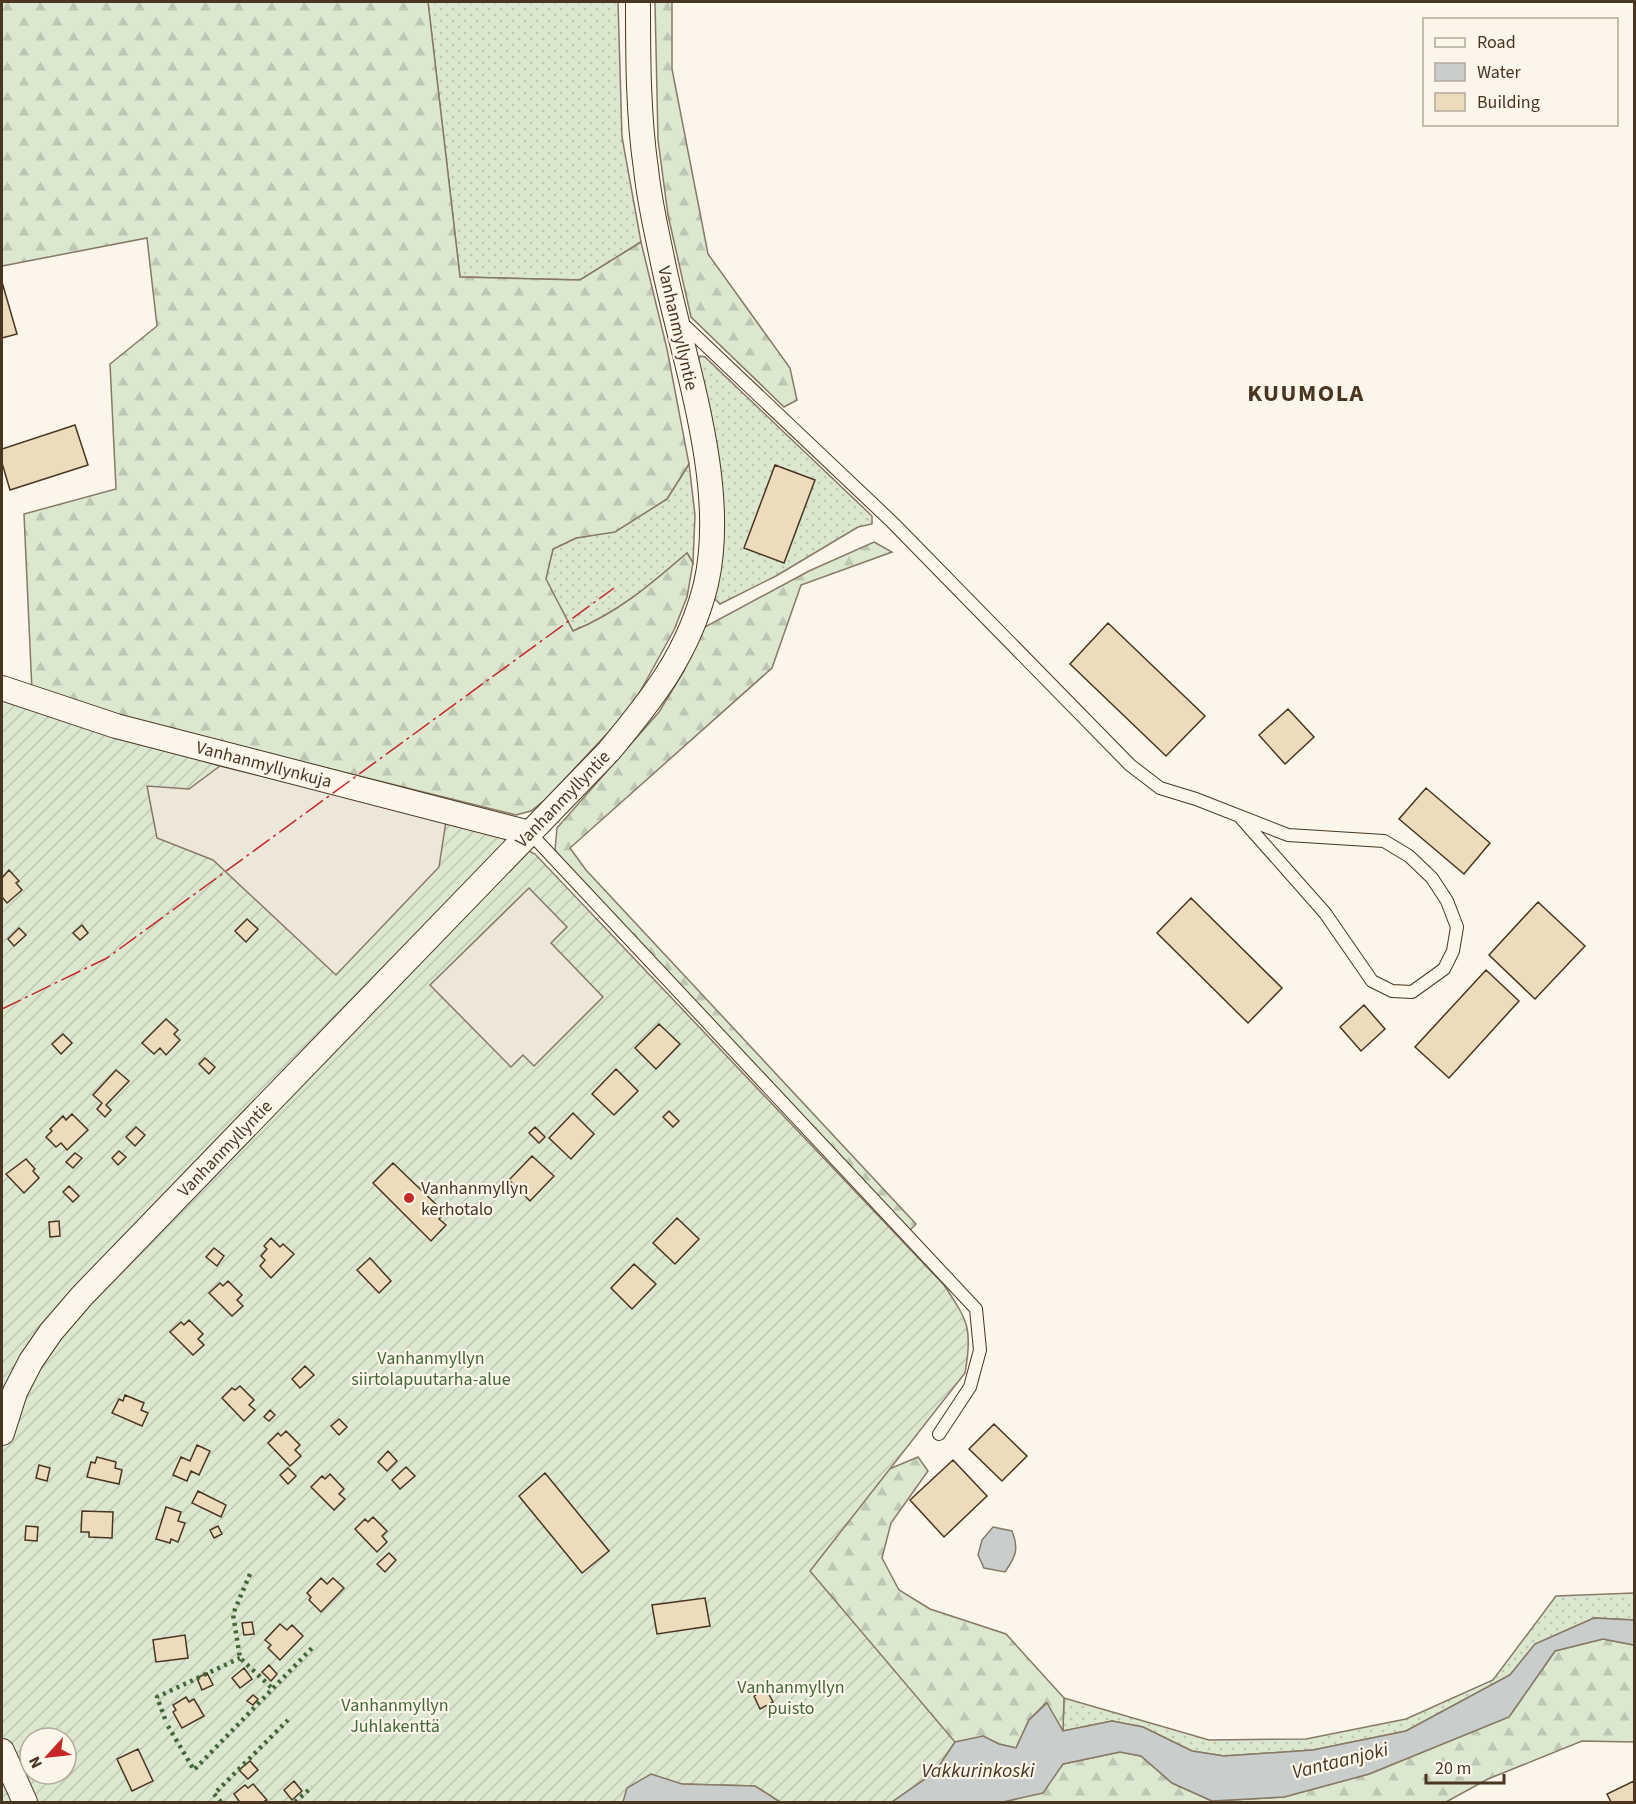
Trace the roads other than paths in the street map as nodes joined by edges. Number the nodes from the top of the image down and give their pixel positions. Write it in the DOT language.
graph roads {
  1 [pos="638,2"];
  2 [pos="675,317"];
  3 [pos="2,688"];
  4 [pos="1241,818"];
  5 [pos="530,834"];
  6 [pos="2,1433"];
  7 [pos="939,1434"];
  8 [pos="2,1751"];
  9 [pos="25,1803"];
  1 -- 2 [label="street, Vanhanmyllyntie"];
  2 -- 4 [label="lane"];
  2 -- 5 [label="street, Vanhanmyllyntie"];
  3 -- 5 [label="street, Vanhanmyllynkuja"];
  4 -- 4 [label="lane"];
  5 -- 6 [label="street, Vanhanmyllyntie"];
  5 -- 7 [label="lane"];
  8 -- 9 [label="street"];
}
